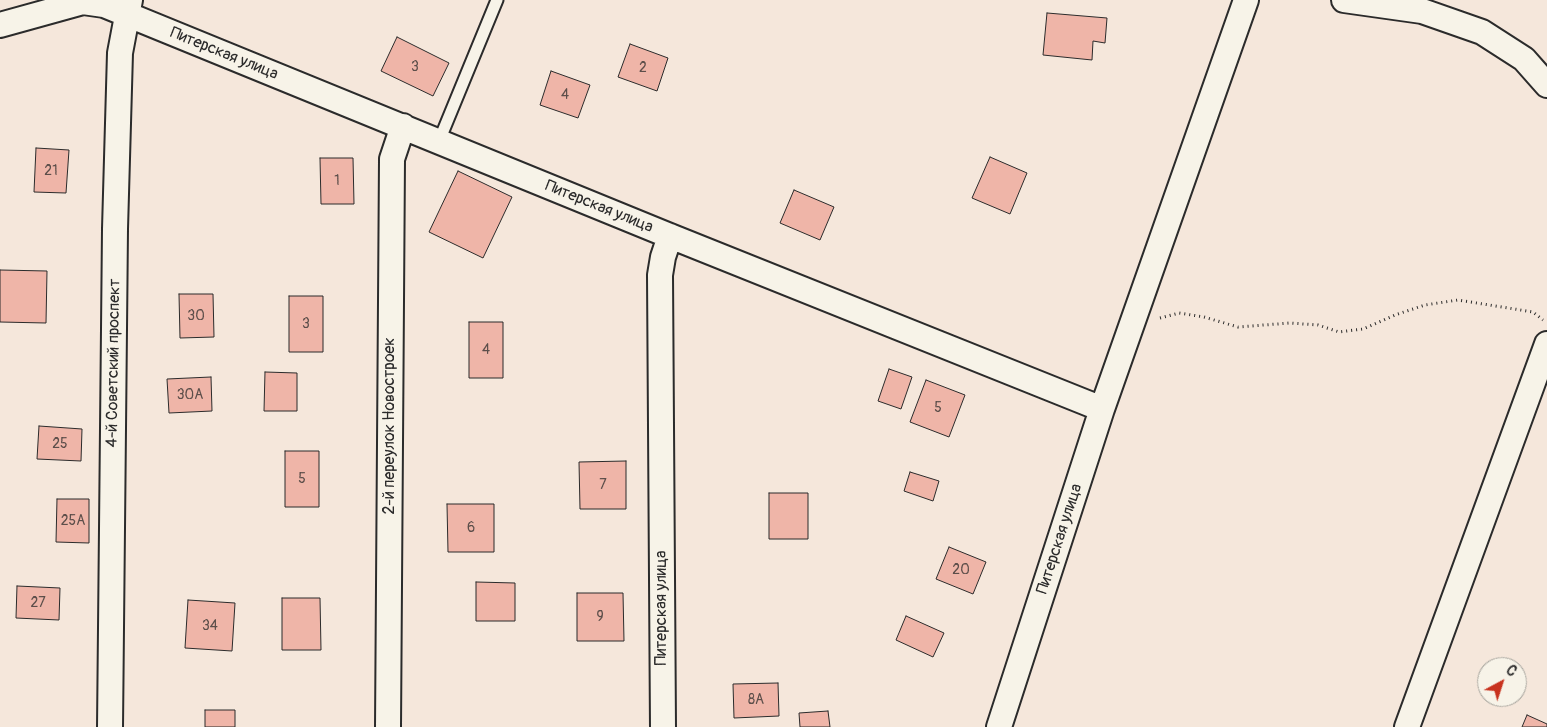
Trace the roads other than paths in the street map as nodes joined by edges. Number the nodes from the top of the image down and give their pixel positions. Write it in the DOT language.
graph roads {
  1 [pos="497,0"];
  2 [pos="1246,0"];
  3 [pos="1344,0"];
  4 [pos="128,7"];
  5 [pos="0,25"];
  6 [pos="1547,85"];
  7 [pos="403,126"];
  8 [pos="439,141"];
  9 [pos="670,236"];
  10 [pos="1547,344"];
  11 [pos="1102,409"];
  12 [pos="110,727"];
  13 [pos="388,727"];
  14 [pos="663,727"];
  15 [pos="999,727"];
  16 [pos="1407,727"];
  1 -- 8 [label="lane"];
  2 -- 11 [label="street, Питерская улица"];
  3 -- 6 [label="street"];
  4 -- 5 [label="street, Питерская улица"];
  4 -- 7 [label="street, Питерская улица"];
  4 -- 12 [label="street, 4-й Советский проспект"];
  7 -- 8 [label="street, Питерская улица"];
  7 -- 13 [label="street, 2-й переулок Новостроек"];
  8 -- 9 [label="street, Питерская улица"];
  9 -- 11 [label="street"];
  9 -- 14 [label="street, Питерская улица"];
  10 -- 16 [label="street"];
  11 -- 15 [label="street, Питерская улица"];
}
